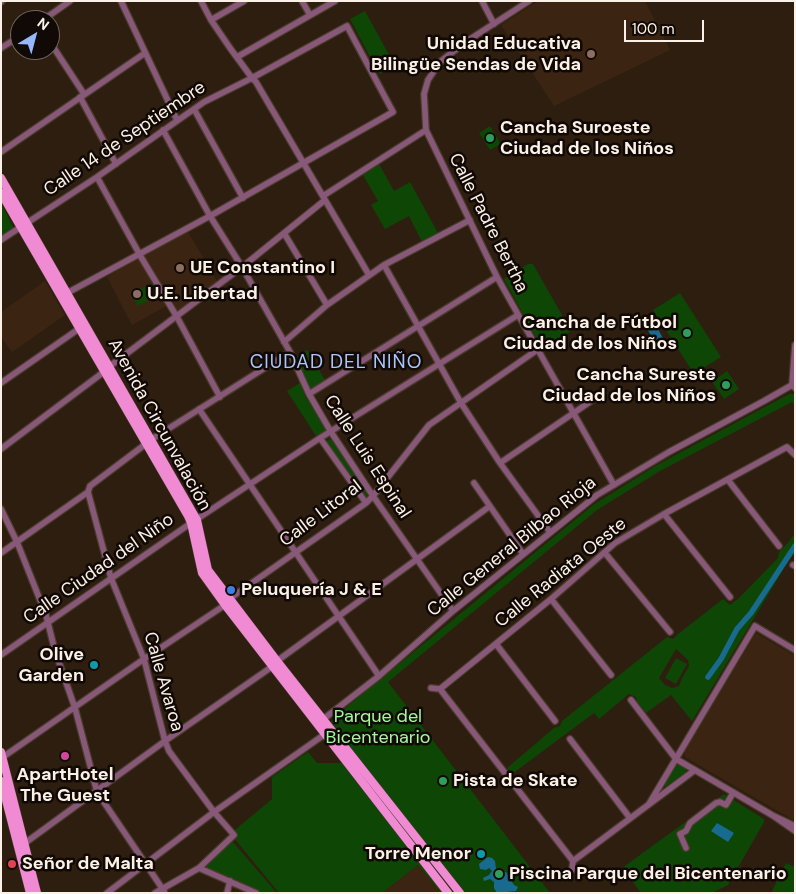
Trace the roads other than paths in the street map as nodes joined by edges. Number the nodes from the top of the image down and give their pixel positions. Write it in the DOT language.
graph roads {
  1 [pos="70,1"];
  2 [pos="122,1"];
  3 [pos="201,1"];
  4 [pos="244,1"];
  5 [pos="302,1"];
  6 [pos="335,1"];
  7 [pos="482,1"];
  8 [pos="529,1"];
  9 [pos="57,10"];
  10 [pos="310,15"];
  11 [pos="211,20"];
  12 [pos="494,24"];
  13 [pos="145,53"];
  14 [pos="237,57"];
  15 [pos="60,59"];
  16 [pos="252,78"];
  17 [pos="82,96"];
  18 [pos="194,109"];
  19 [pos="177,120"];
  20 [pos="163,130"];
  21 [pos="426,130"];
  22 [pos="1,152"];
  23 [pos="303,162"];
  24 [pos="116,164"];
  25 [pos="97,177"];
  26 [pos="1,178"];
  27 [pos="1,194"];
  28 [pos="243,198"];
  29 [pos="324,198"];
  30 [pos="210,216"];
  31 [pos="470,220"];
  32 [pos="22,225"];
  33 [pos="284,233"];
  34 [pos="1,240"];
  35 [pos="139,254"];
  36 [pos="384,265"];
  37 [pos="242,268"];
  38 [pos="369,275"];
  39 [pos="497,277"];
  40 [pos="67,294"];
  41 [pos="327,305"];
  42 [pos="518,315"];
  43 [pos="177,317"];
  44 [pos="417,327"];
  45 [pos="80,328"];
  46 [pos="284,342"];
  47 [pos="795,345"];
  48 [pos="537,350"];
  49 [pos="290,352"];
  50 [pos="439,364"];
  51 [pos="107,368"];
  52 [pos="1,383"];
  53 [pos="793,386"];
  54 [pos="603,393"];
  55 [pos="309,394"];
  56 [pos="220,397"];
  57 [pos="460,403"];
  58 [pos="199,410"];
  59 [pos="573,414"];
  60 [pos="331,432"];
  61 [pos="320,438"];
  62 [pos="149,441"];
  63 [pos="1,449"];
  64 [pos="795,455"];
  65 [pos="500,463"];
  66 [pos="728,480"];
  67 [pos="474,482"];
  68 [pos="250,485"];
  69 [pos="614,485"];
  70 [pos="88,492"];
  71 [pos="373,496"];
  72 [pos="366,503"];
  73 [pos="490,506"];
  74 [pos="1,509"];
  75 [pos="664,514"];
  76 [pos="194,521"];
  77 [pos="550,532"];
  78 [pos="17,542"];
  79 [pos="779,546"];
  80 [pos="1,553"];
  81 [pos="296,553"];
  82 [pos="605,553"];
  83 [pos="523,554"];
  84 [pos="416,560"];
  85 [pos="111,578"];
  86 [pos="730,598"];
  87 [pos="551,599"];
  88 [pos="227,602"];
  89 [pos="453,611"];
  90 [pos="338,618"];
  91 [pos="48,623"];
  92 [pos="670,632"];
  93 [pos="496,644"];
  94 [pos="795,650"];
  95 [pos="1,656"];
  96 [pos="144,659"];
  97 [pos="275,664"];
  98 [pos="611,674"];
  99 [pos="379,676"];
  100 [pos="431,688"];
  101 [pos="440,688"];
  102 [pos="631,700"];
  103 [pos="75,708"];
  104 [pos="555,721"];
  105 [pos="320,722"];
  106 [pos="332,729"];
  107 [pos="325,735"];
  108 [pos="570,739"];
  109 [pos="165,741"];
  110 [pos="2,755"];
  111 [pos="676,758"];
  112 [pos="695,770"];
  113 [pos="1,780"];
  114 [pos="662,783"];
  115 [pos="669,789"];
  116 [pos="97,792"];
  117 [pos="733,793"];
  118 [pos="649,804"];
  119 [pos="214,812"];
  120 [pos="772,815"];
  121 [pos="630,818"];
  122 [pos="795,826"];
  123 [pos="795,831"];
  124 [pos="25,843"];
  125 [pos="686,848"];
  126 [pos="573,861"];
  127 [pos="146,865"];
  128 [pos="199,868"];
  129 [pos="572,870"];
  130 [pos="230,881"];
  131 [pos="164,891"];
  132 [pos="30,893"];
  133 [pos="37,893"];
  134 [pos="107,893"];
  135 [pos="155,893"];
  136 [pos="227,893"];
  137 [pos="256,893"];
  138 [pos="448,893"];
  139 [pos="460,893"];
  1 -- 9 [label="street"];
  2 -- 13 [label="street"];
  3 -- 11 [label="street"];
  4 -- 11 [label="street"];
  5 -- 10 [label="street"];
  6 -- 10 [label="street"];
  7 -- 12 [label="street"];
  8 -- 12 [label="street, Calle Padre Bertha"];
  10 -- 14 [label="street"];
  11 -- 14 [label="street"];
  12 -- 21 [label="street, Calle Padre Bertha"];
  13 -- 17 [label="street"];
  13 -- 19 [label="street"];
  14 -- 16 [label="street"];
  15 -- 17 [label="street"];
  16 -- 18 [label="street, Calle 14 de Septiembre"];
  16 -- 23 [label="street"];
  16 -- 23 [label="street, Calle 14 de Septiembre"];
  17 -- 22 [label="street"];
  17 -- 24 [label="street"];
  18 -- 19 [label="street, Calle 14 de Septiembre"];
  18 -- 28 [label="street"];
  19 -- 20 [label="street, Calle 14 de Septiembre"];
  20 -- 24 [label="street, Calle 14 de Septiembre"];
  20 -- 30 [label="street, Calle Luis Espinal"];
  21 -- 29 [label="street"];
  21 -- 31 [label="street, Calle Padre Bertha"];
  23 -- 28 [label="street"];
  23 -- 29 [label="street"];
  24 -- 25 [label="street, Calle 14 de Septiembre"];
  25 -- 32 [label="street, Calle 14 de Septiembre"];
  25 -- 35 [label="street"];
  26 -- 32 [label="main road, Avenida Circunvalación"];
  27 -- 32 [label="main road, Avenida Circunvalación"];
  28 -- 30 [label="street"];
  29 -- 33 [label="street"];
  29 -- 38 [label="street"];
  30 -- 35 [label="street"];
  30 -- 37 [label="street, Calle Luis Espinal"];
  31 -- 36 [label="street"];
  31 -- 39 [label="street, Calle Padre Bertha"];
  32 -- 34 [label="street, Calle 14 de Septiembre"];
  32 -- 40 [label="main road, Avenida Circunvalación"];
  32 -- 45 [label="main road, Avenida Circunvalación"];
  33 -- 37 [label="street"];
  33 -- 41 [label="street"];
  35 -- 40 [label="street"];
  35 -- 43 [label="street"];
  36 -- 38 [label="street"];
  36 -- 44 [label="street"];
  37 -- 43 [label="street"];
  37 -- 46 [label="street, Calle Luis Espinal"];
  38 -- 41 [label="street"];
  39 -- 42 [label="street, Calle Padre Bertha"];
  39 -- 44 [label="street"];
  40 -- 51 [label="main road, Avenida Circunvalación"];
  41 -- 46 [label="street"];
  42 -- 48 [label="street, Calle Padre Bertha"];
  42 -- 50 [label="street, Calle Ciudad del Niño"];
  43 -- 51 [label="street"];
  43 -- 56 [label="street"];
  44 -- 50 [label="street"];
  44 -- 55 [label="street"];
  45 -- 51 [label="main road, Avenida Circunvalación"];
  45 -- 52 [label="street"];
  46 -- 49 [label="street, Calle Luis Espinal"];
  47 -- 53 [label="street"];
  48 -- 57 [label="street, Calle Litoral"];
  48 -- 59 [label="street, Calle Padre Bertha"];
  49 -- 55 [label="street, Calle Luis Espinal"];
  49 -- 56 [label="street"];
  50 -- 57 [label="street"];
  50 -- 60 [label="street, Calle Ciudad del Niño"];
  51 -- 62 [label="main road, Avenida Circunvalación"];
  51 -- 63 [label="street"];
  53 -- 69 [label="street, Calle General Bilbao Rioja"];
  54 -- 59 [label="street"];
  55 -- 60 [label="street, Calle Luis Espinal"];
  56 -- 58 [label="street"];
  57 -- 65 [label="street"];
  57 -- 71 [label="street, Calle Litoral"];
  58 -- 62 [label="street"];
  58 -- 68 [label="street"];
  59 -- 65 [label="street"];
  59 -- 69 [label="street, Calle Padre Bertha"];
  60 -- 61 [label="street, Calle Ciudad del Niño"];
  60 -- 71 [label="street, Calle Luis Espinal"];
  61 -- 68 [label="street, Calle Ciudad del Niño"];
  61 -- 72 [label="street, Calle Luis Espinal"];
  62 -- 70 [label="street"];
  62 -- 76 [label="main road, Avenida Circunvalación"];
  64 -- 66 [label="street, Calle Radiata Oeste"];
  65 -- 77 [label="street"];
  66 -- 75 [label="street, Calle Radiata Oeste"];
  66 -- 79 [label="street"];
  67 -- 73 [label="street"];
  68 -- 76 [label="street, Calle Ciudad del Niño"];
  68 -- 81 [label="street"];
  69 -- 77 [label="street, Calle General Bilbao Rioja"];
  70 -- 78 [label="street"];
  70 -- 85 [label="street, Calle Avaroa"];
  71 -- 72 [label="street, Calle Litoral"];
  71 -- 84 [label="street, Calle Luis Espinal"];
  72 -- 81 [label="street, Calle Litoral"];
  73 -- 83 [label="street"];
  73 -- 84 [label="street"];
  74 -- 78 [label="street"];
  75 -- 82 [label="street, Calle Radiata Oeste"];
  75 -- 86 [label="street"];
  76 -- 85 [label="street, Calle Ciudad del Niño"];
  76 -- 88 [label="main road, Avenida Circunvalación"];
  77 -- 83 [label="street, Calle General Bilbao Rioja"];
  78 -- 80 [label="street"];
  78 -- 91 [label="street"];
  81 -- 88 [label="street, Calle Litoral"];
  81 -- 90 [label="street"];
  82 -- 87 [label="street, Calle Radiata Oeste"];
  82 -- 92 [label="street"];
  83 -- 89 [label="street, Calle General Bilbao Rioja"];
  84 -- 89 [label="street, Calle Luis Espinal"];
  84 -- 90 [label="street"];
  85 -- 91 [label="street, Calle Ciudad del Niño"];
  85 -- 96 [label="street, Calle Avaroa"];
  87 -- 93 [label="street, Calle Radiata Oeste"];
  87 -- 98 [label="street"];
  88 -- 96 [label="street, Calle Litoral"];
  88 -- 97 [label="main road, Avenida Circunvalación"];
  89 -- 99 [label="street, Calle General Bilbao Rioja"];
  90 -- 97 [label="street"];
  90 -- 99 [label="street"];
  91 -- 95 [label="street, Calle Ciudad del Niño"];
  91 -- 103 [label="street"];
  93 -- 101 [label="street, Calle Radiata Oeste"];
  93 -- 104 [label="street"];
  94 -- 111 [label="street"];
  96 -- 103 [label="street, Calle Litoral"];
  96 -- 109 [label="street, Calle Avaroa"];
  97 -- 105 [label="main road, Avenida Circunvalación"];
  97 -- 109 [label="street"];
  99 -- 105 [label="street, Calle General Bilbao Rioja"];
  100 -- 101 [label="street"];
  101 -- 126 [label="street"];
  102 -- 111 [label="street"];
  103 -- 110 [label="street, Calle Litoral"];
  103 -- 116 [label="street"];
  105 -- 106 [label="main road, Avenida Circunvalación"];
  105 -- 107 [label="main road, Avenida Circunvalación"];
  106 -- 107 [label="street"];
  106 -- 139 [label="main road, Avenida Circunvalación"];
  107 -- 119 [label="street"];
  107 -- 138 [label="main road, Avenida Circunvalación"];
  108 -- 121 [label="street"];
  109 -- 116 [label="street"];
  109 -- 119 [label="street, Calle Avaroa"];
  110 -- 124 [label="main road"];
  111 -- 112 [label="street"];
  111 -- 114 [label="street"];
  112 -- 115 [label="street"];
  112 -- 117 [label="street"];
  113 -- 132 [label="main road"];
  114 -- 115 [label="street"];
  114 -- 118 [label="street"];
  115 -- 118 [label="street"];
  116 -- 124 [label="street"];
  116 -- 127 [label="street"];
  117 -- 120 [label="street"];
  117 -- 125 [label="street"];
  118 -- 121 [label="street"];
  119 -- 127 [label="street"];
  119 -- 128 [label="street, Calle Avaroa"];
  120 -- 122 [label="street"];
  120 -- 123 [label="street"];
  121 -- 126 [label="street"];
  124 -- 133 [label="main road"];
  126 -- 129 [label="street"];
  127 -- 131 [label="street"];
  127 -- 134 [label="street"];
  128 -- 130 [label="street"];
  128 -- 131 [label="street"];
  130 -- 136 [label="street"];
  130 -- 137 [label="street"];
  131 -- 135 [label="street"];
}
